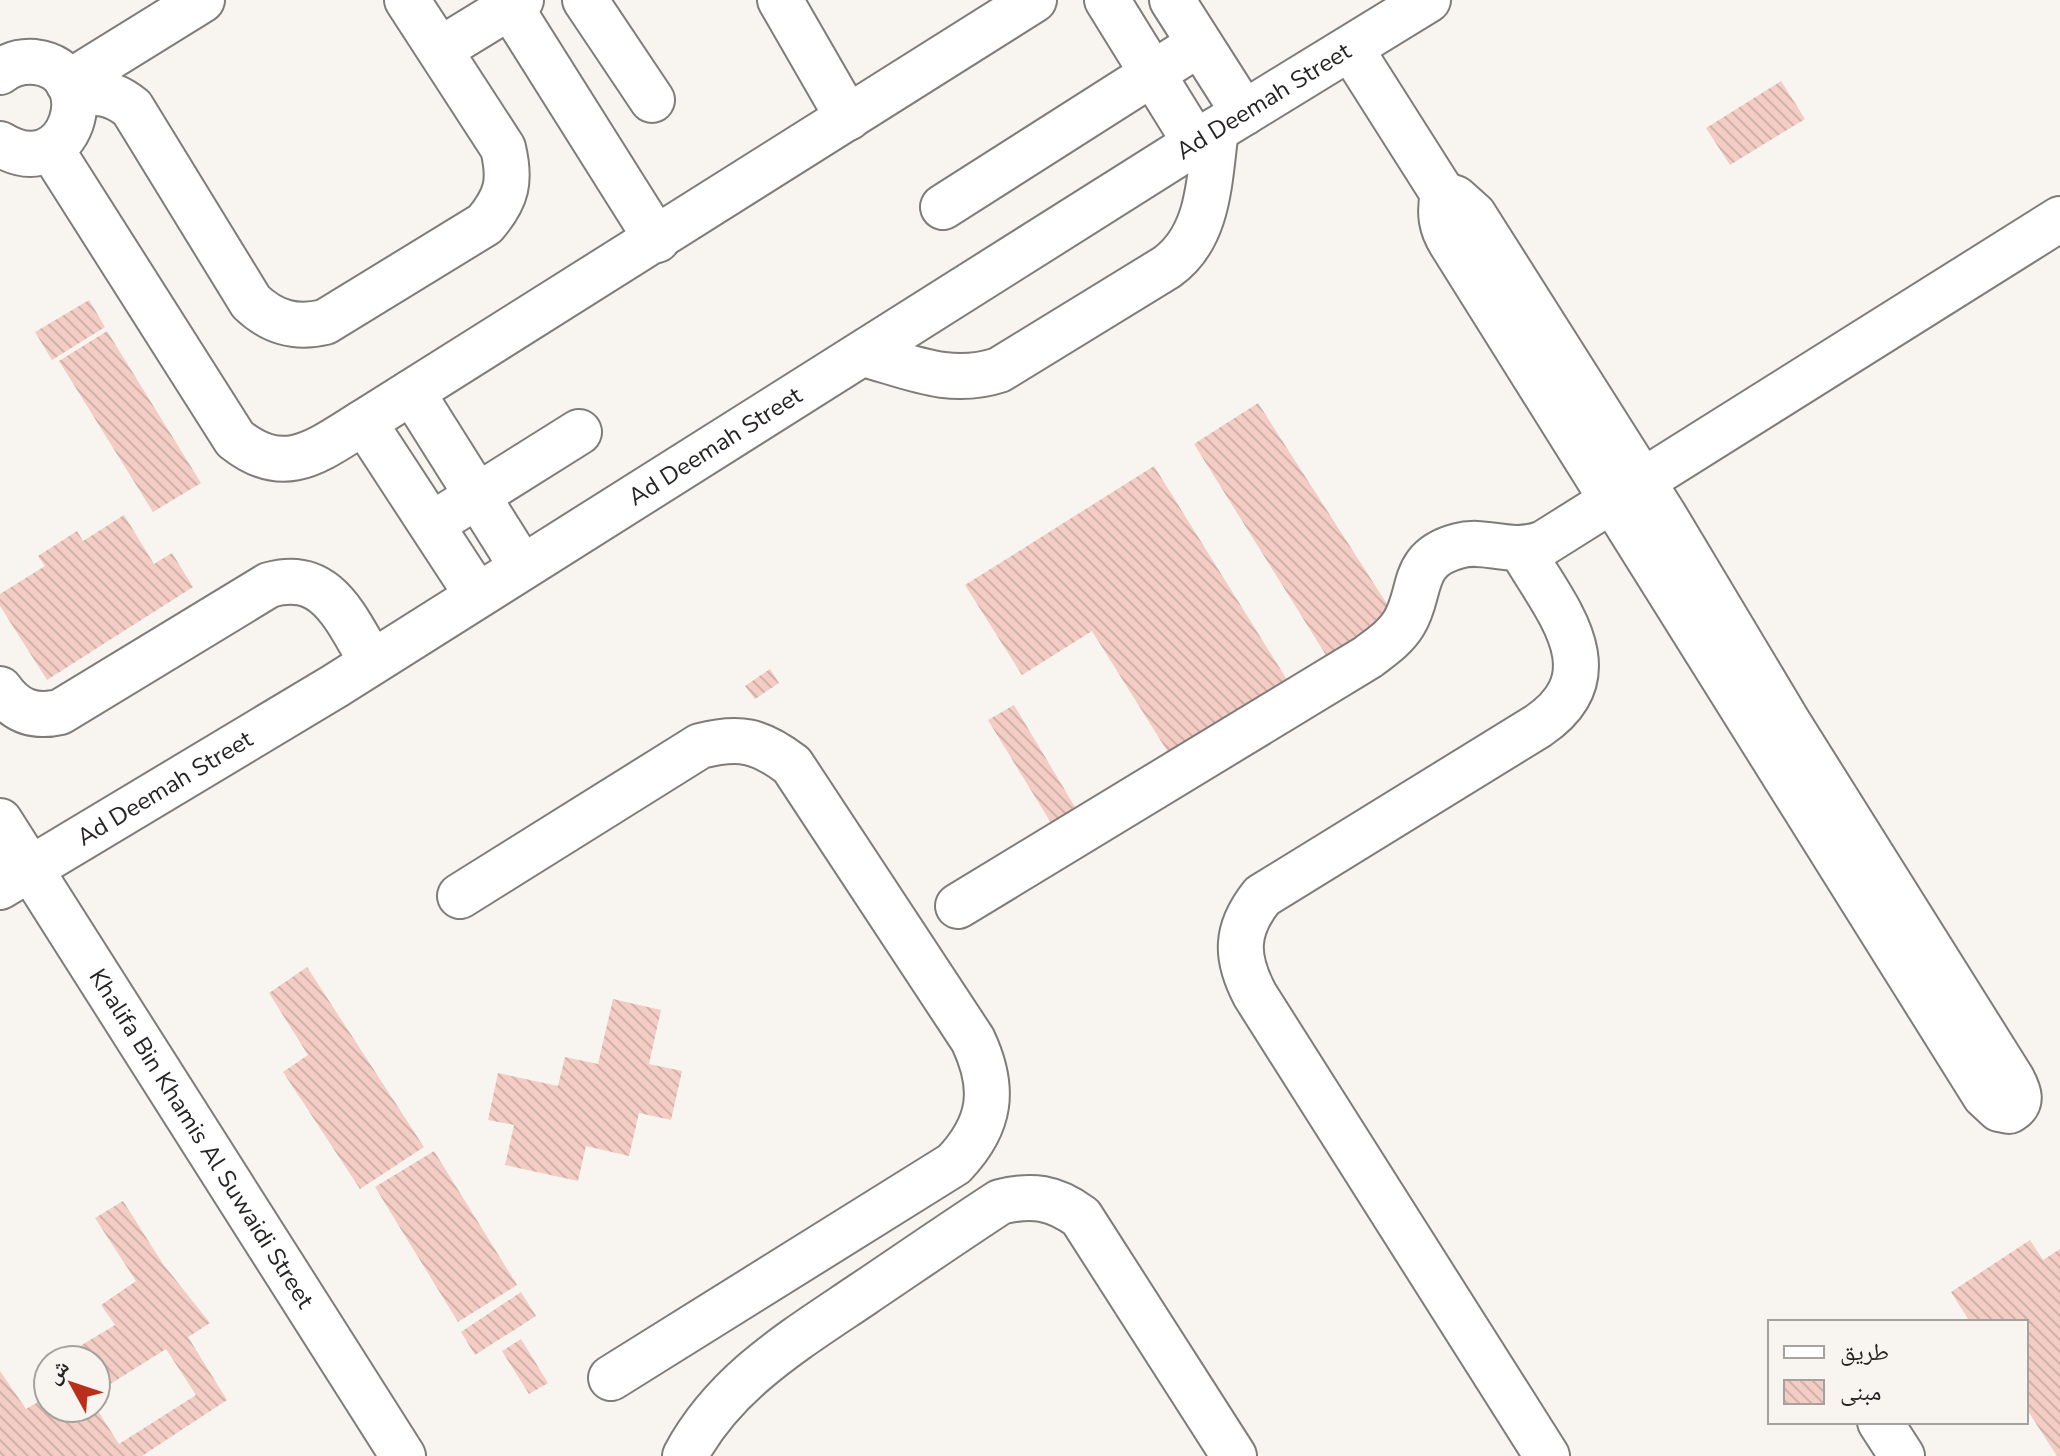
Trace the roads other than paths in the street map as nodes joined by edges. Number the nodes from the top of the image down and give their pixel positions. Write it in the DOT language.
graph roads {
  1 [pos="202,0"];
  2 [pos="407,0"];
  3 [pos="585,0"];
  4 [pos="780,0"];
  5 [pos="1034,0"];
  6 [pos="1107,0"];
  7 [pos="1172,0"];
  8 [pos="1428,0"];
  9 [pos="512,2"];
  10 [pos="982,14"];
  11 [pos="1199,44"];
  12 [pos="441,49"];
  13 [pos="1351,49"];
  14 [pos="0,72"];
  15 [pos="1153,72"];
  16 [pos="71,90"];
  17 [pos="652,100"];
  18 [pos="848,118"];
  19 [pos="1219,129"];
  20 [pos="0,144"];
  21 [pos="51,149"];
  22 [pos="943,207"];
  23 [pos="2060,219"];
  24 [pos="657,240"];
  25 [pos="864,354"];
  26 [pos="412,392"];
  27 [pos="364,422"];
  28 [pos="579,432"];
  29 [pos="1628,490"];
  30 [pos="476,497"];
  31 [pos="431,524"];
  32 [pos="1521,549"];
  33 [pos="522,567"];
  34 [pos="477,595"];
  35 [pos="372,662"];
  36 [pos="0,689"];
  37 [pos="0,821"];
  38 [pos="15,878"];
  39 [pos="460,896"];
  40 [pos="958,906"];
  41 [pos="611,1378"];
  42 [pos="1881,1424"];
  43 [pos="403,1456"];
  44 [pos="685,1456"];
  45 [pos="1234,1456"];
  46 [pos="1547,1456"];
  47 [pos="1902,1456"];
  1 -- 16 [label="street"];
  2 -- 12 [label="street"];
  3 -- 17 [label="street"];
  4 -- 18 [label="street"];
  5 -- 10 [label="street"];
  6 -- 15 [label="street"];
  7 -- 11 [label="street"];
  8 -- 13 [label="street, Ad Deemah Street"];
  9 -- 12 [label="street"];
  9 -- 24 [label="street"];
  10 -- 18 [label="street"];
  11 -- 15 [label="street"];
  11 -- 19 [label="street"];
  12 -- 16 [label="street"];
  13 -- 19 [label="street, Ad Deemah Street"];
  13 -- 29 [label="street"];
  14 -- 16 [label="street"];
  15 -- 19 [label="street"];
  15 -- 22 [label="street"];
  16 -- 21 [label="street"];
  18 -- 24 [label="street"];
  19 -- 25 [label="street, Ad Deemah Street"];
  19 -- 25 [label="street"];
  20 -- 21 [label="street"];
  21 -- 27 [label="street"];
  23 -- 29 [label="street"];
  24 -- 26 [label="street"];
  25 -- 33 [label="street, Ad Deemah Street"];
  26 -- 27 [label="street"];
  26 -- 30 [label="street"];
  27 -- 31 [label="street"];
  28 -- 30 [label="street"];
  29 -- 29 [label="street"];
  29 -- 32 [label="street"];
  30 -- 31 [label="street"];
  30 -- 33 [label="street"];
  31 -- 34 [label="street"];
  32 -- 40 [label="street"];
  32 -- 46 [label="street"];
  33 -- 34 [label="street, Ad Deemah Street"];
  34 -- 35 [label="street, Ad Deemah Street"];
  35 -- 36 [label="street"];
  35 -- 38 [label="street, Ad Deemah Street"];
  37 -- 38 [label="street, Khalifa Bin Khamis Al Suwaidi Street"];
  38 -- 43 [label="street, Khalifa Bin Khamis Al Suwaidi Street"];
  39 -- 41 [label="street"];
  42 -- 47 [label="street"];
  44 -- 45 [label="street"];
}
